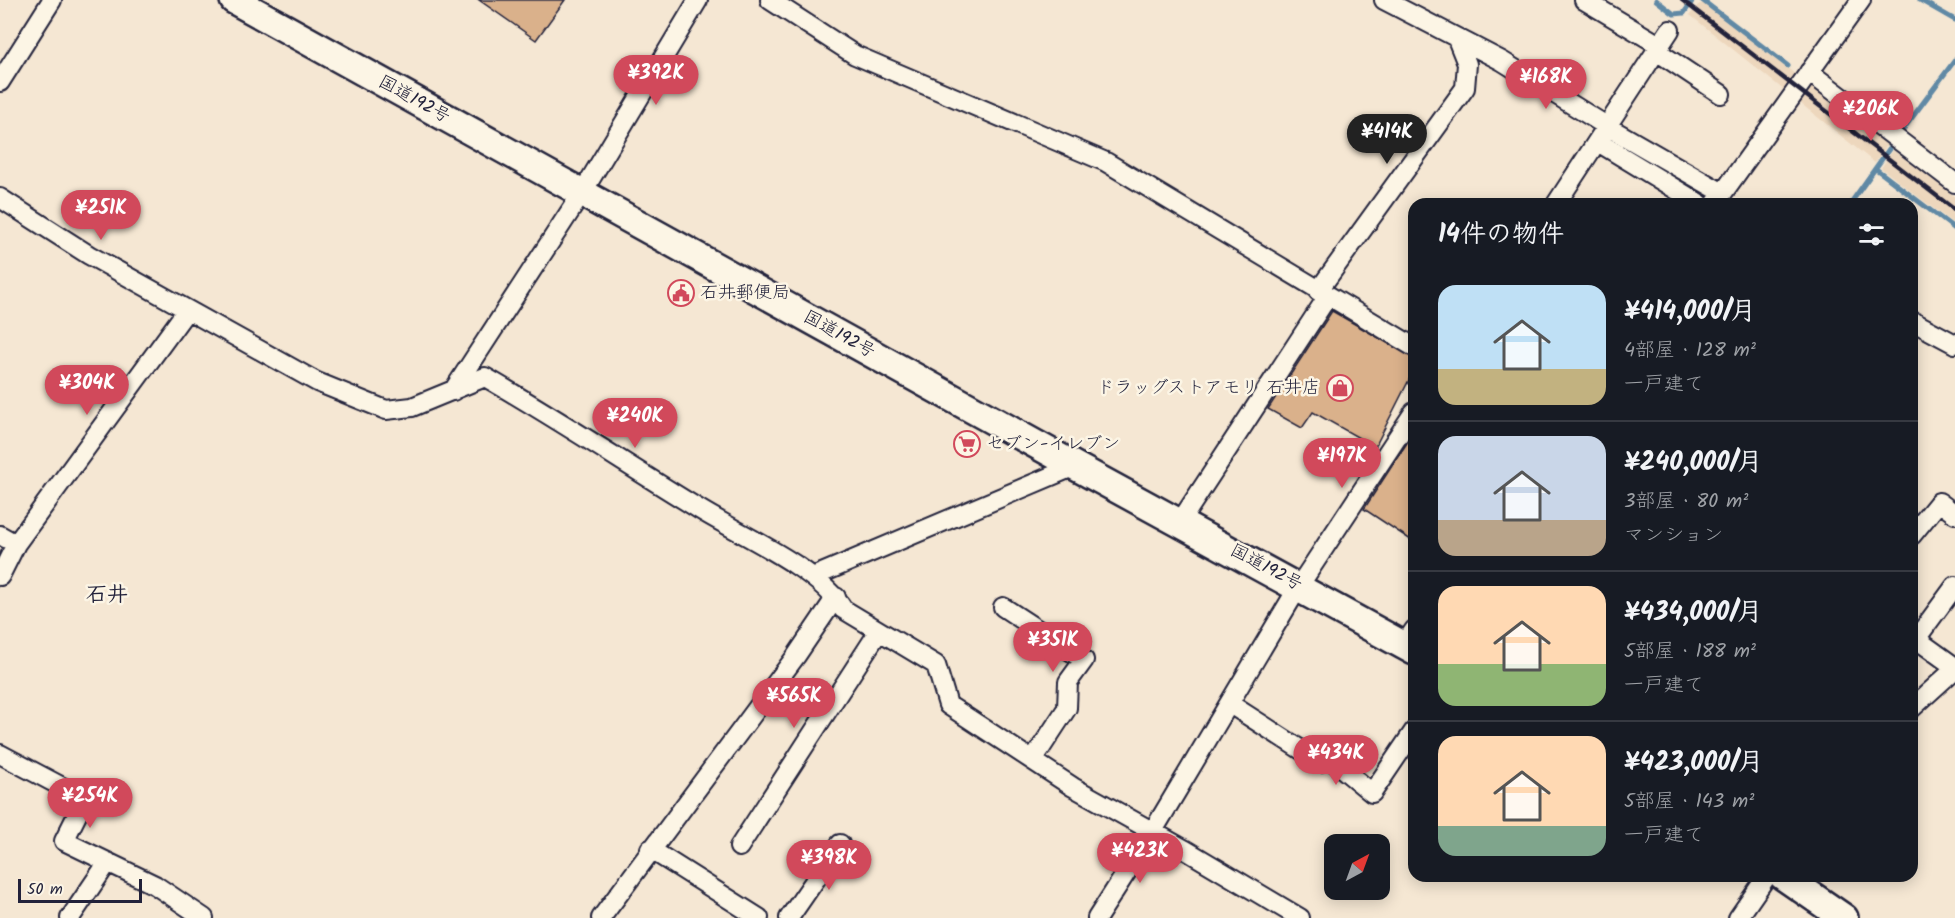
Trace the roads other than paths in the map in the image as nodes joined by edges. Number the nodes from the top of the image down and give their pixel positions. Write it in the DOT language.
graph roads {
  1 [pos="52,0"];
  2 [pos="234,0"];
  3 [pos="698,0"];
  4 [pos="770,0"];
  5 [pos="1384,0"];
  6 [pos="1584,0"];
  7 [pos="1861,0"];
  8 [pos="1670,30"];
  9 [pos="1457,39"];
  10 [pos="1659,49"];
  11 [pos="1809,72"];
  12 [pos="0,82"];
  13 [pos="1721,94"];
  14 [pos="1603,134"];
  15 [pos="1955,183"];
  16 [pos="582,193"];
  17 [pos="0,198"];
  18 [pos="1560,198"];
  19 [pos="1692,198"];
  20 [pos="1717,198"];
  21 [pos="1720,198"];
  22 [pos="1323,293"];
  23 [pos="188,310"];
  24 [pos="1918,324"];
  25 [pos="1408,344"];
  26 [pos="1955,344"];
  27 [pos="453,391"];
  28 [pos="1408,421"];
  29 [pos="1075,466"];
  30 [pos="1955,514"];
  31 [pos="1180,522"];
  32 [pos="1918,528"];
  33 [pos="0,535"];
  34 [pos="16,544"];
  35 [pos="0,576"];
  36 [pos="815,576"];
  37 [pos="1299,586"];
  38 [pos="1955,586"];
  39 [pos="836,597"];
  40 [pos="1003,607"];
  41 [pos="879,631"];
  42 [pos="1918,633"];
  43 [pos="1408,640"];
  44 [pos="1918,641"];
  45 [pos="1955,668"];
  46 [pos="1918,702"];
  47 [pos="1230,704"];
  48 [pos="1408,740"];
  49 [pos="0,753"];
  50 [pos="1033,760"];
  51 [pos="1153,831"];
  52 [pos="840,844"];
  53 [pos="739,847"];
  54 [pos="650,849"];
  55 [pos="108,862"];
  56 [pos="1763,882"];
  57 [pos="1792,882"];
  58 [pos="70,918"];
  59 [pos="204,918"];
  60 [pos="601,918"];
  61 [pos="759,918"];
  62 [pos="789,918"];
  63 [pos="1097,918"];
  64 [pos="1300,918"];
  65 [pos="1738,918"];
  66 [pos="1845,918"];
  1 -- 12 [label="street"];
  2 -- 16 [label="highway, 国道192号"];
  3 -- 16 [label="street"];
  4 -- 22 [label="street"];
  5 -- 9 [label="street"];
  6 -- 10 [label="street"];
  7 -- 11 [label="street"];
  8 -- 10 [label="street"];
  9 -- 14 [label="street"];
  9 -- 22 [label="street"];
  10 -- 13 [label="street"];
  10 -- 14 [label="street"];
  11 -- 15 [label="street"];
  11 -- 21 [label="street"];
  14 -- 18 [label="street"];
  14 -- 19 [label="street"];
  14 -- 20 [label="street"];
  16 -- 27 [label="street"];
  16 -- 29 [label="highway, 国道192号"];
  17 -- 23 [label="street"];
  22 -- 25 [label="street"];
  22 -- 31 [label="street"];
  23 -- 27 [label="street"];
  23 -- 34 [label="street"];
  24 -- 26 [label="street"];
  27 -- 36 [label="street"];
  28 -- 37 [label="street"];
  29 -- 31 [label="highway, 国道192号"];
  29 -- 36 [label="street"];
  30 -- 32 [label="street"];
  31 -- 37 [label="highway, 国道192号"];
  33 -- 34 [label="street"];
  34 -- 35 [label="street"];
  36 -- 39 [label="street"];
  37 -- 43 [label="highway, 国道192号"];
  37 -- 47 [label="street"];
  38 -- 42 [label="street"];
  39 -- 41 [label="street"];
  39 -- 54 [label="street"];
  40 -- 50 [label="street"];
  41 -- 50 [label="street"];
  41 -- 53 [label="street"];
  44 -- 45 [label="street"];
  45 -- 46 [label="street"];
  47 -- 48 [label="street"];
  47 -- 51 [label="street"];
  49 -- 55 [label="street"];
  50 -- 51 [label="street"];
  51 -- 63 [label="street"];
  51 -- 64 [label="street"];
  52 -- 62 [label="street"];
  54 -- 60 [label="street"];
  54 -- 61 [label="street"];
  55 -- 58 [label="street"];
  55 -- 59 [label="street"];
  56 -- 65 [label="street"];
  57 -- 66 [label="highway"];
}
